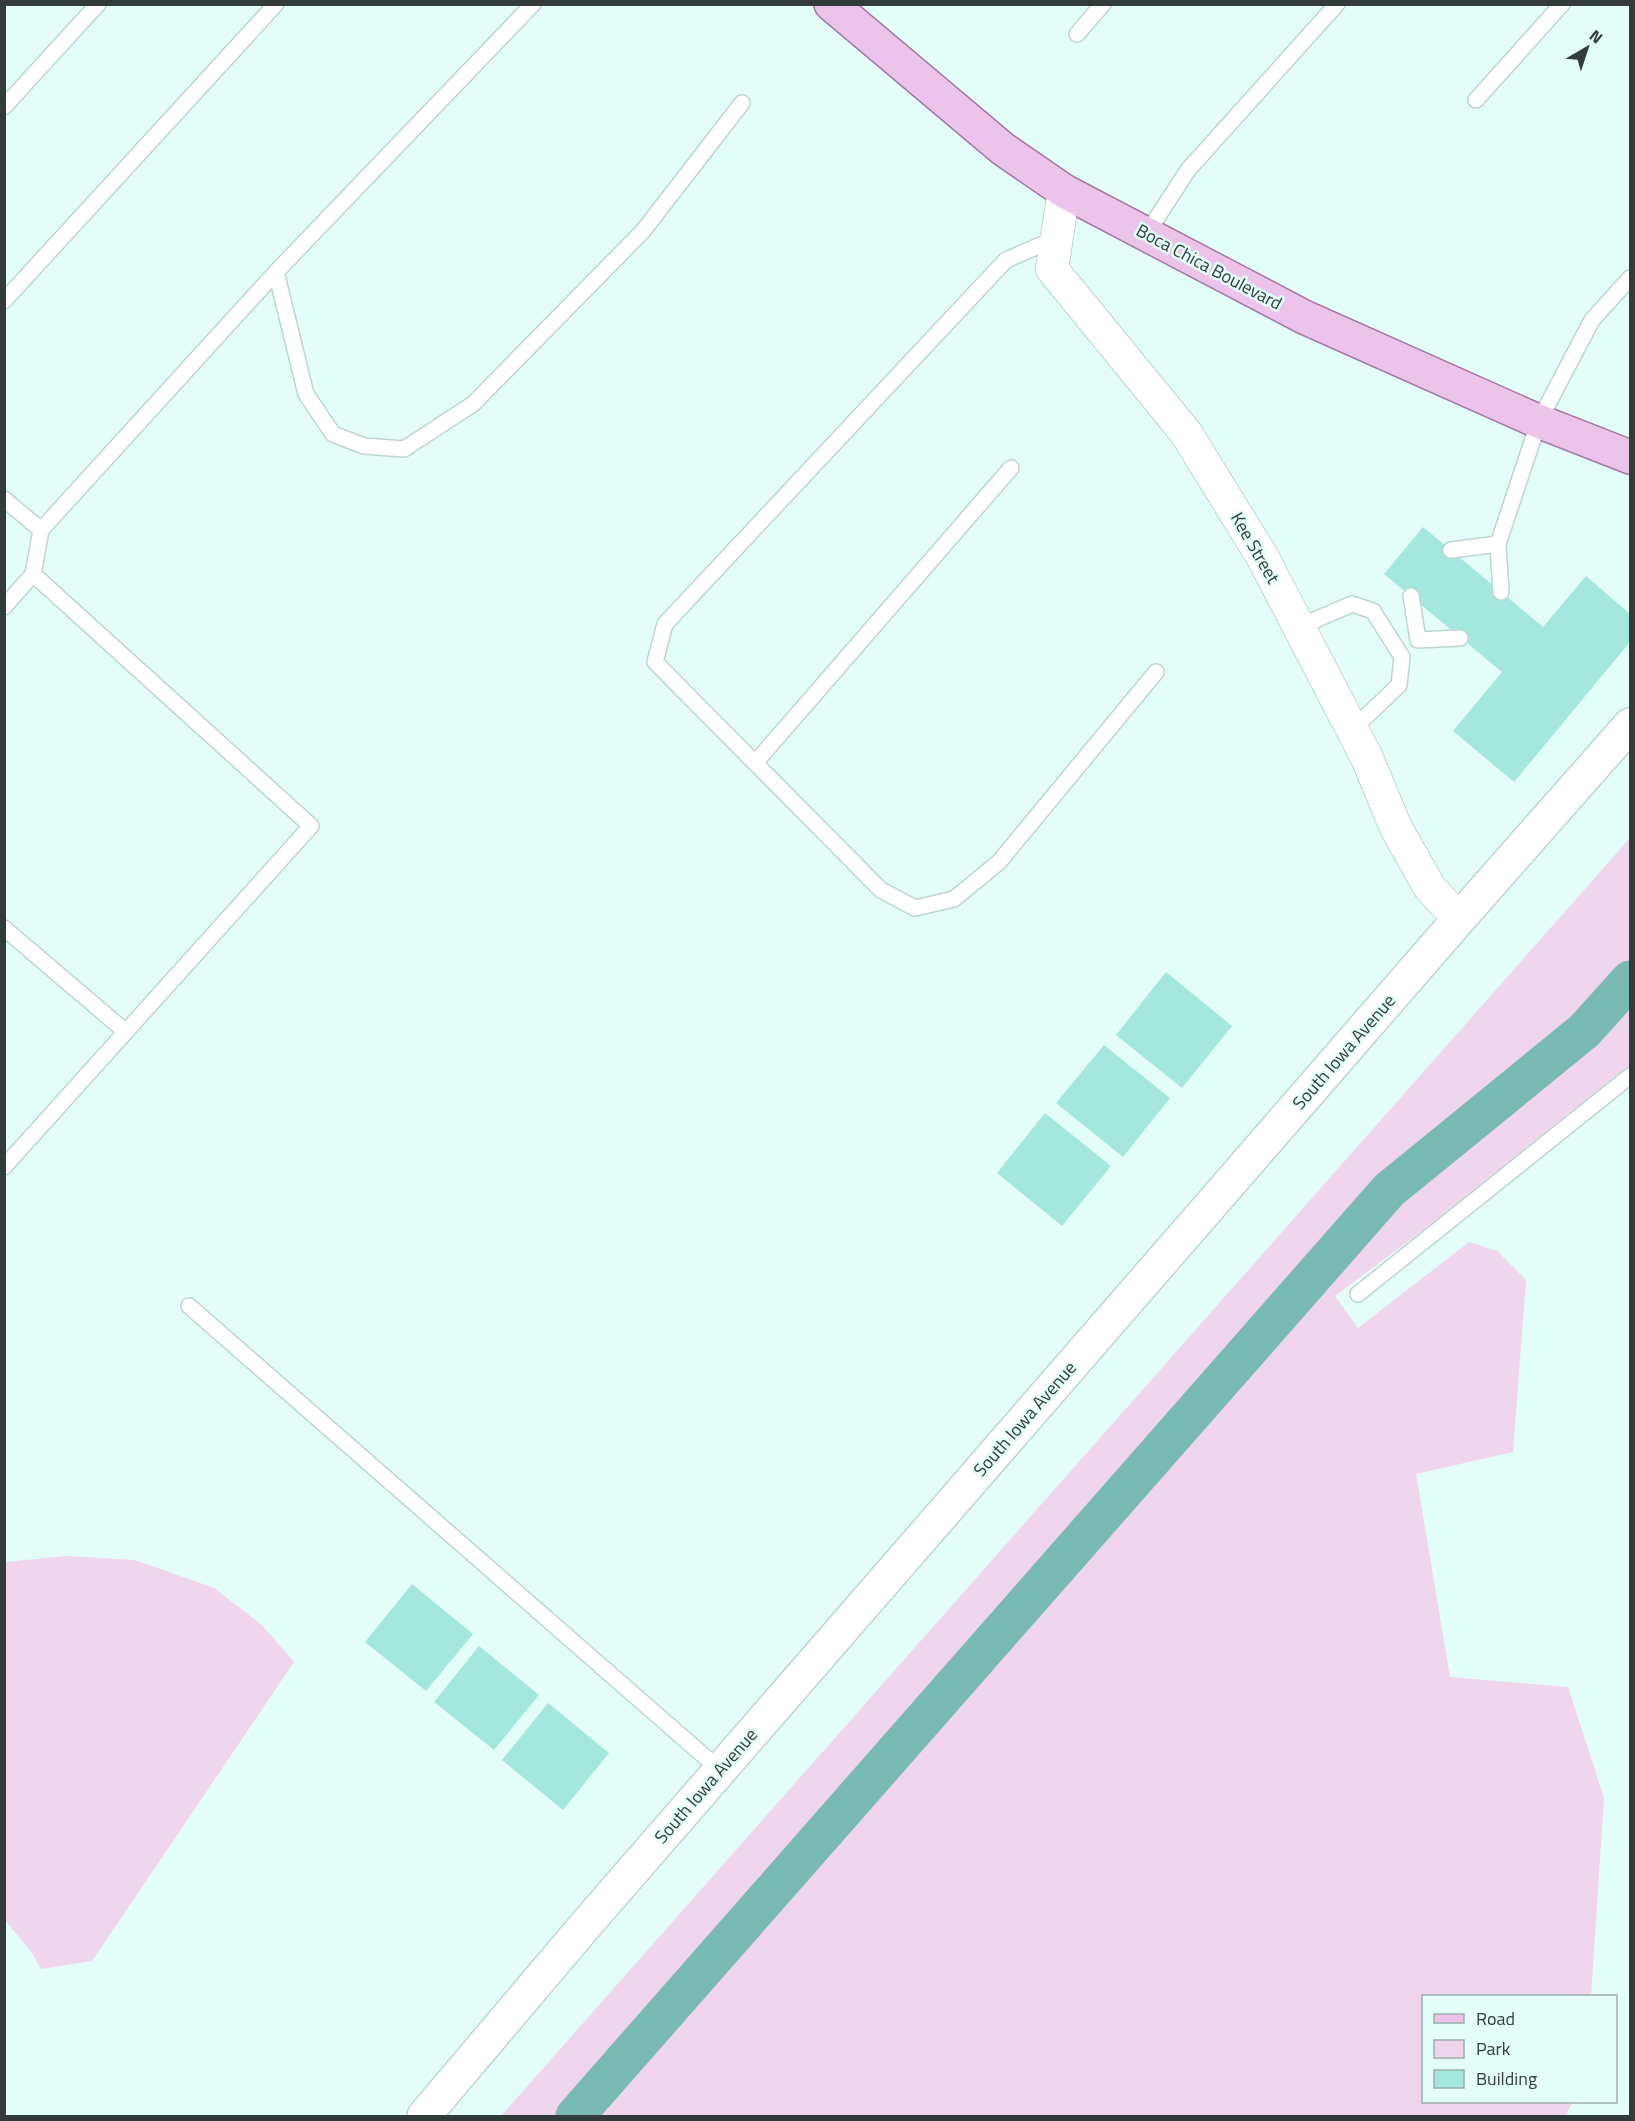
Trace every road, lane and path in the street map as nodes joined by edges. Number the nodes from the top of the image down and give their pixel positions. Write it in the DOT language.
graph roads {
  1 [pos="98,4"];
  2 [pos="276,4"];
  3 [pos="533,4"];
  4 [pos="831,4"];
  5 [pos="1103,4"];
  6 [pos="1337,4"];
  7 [pos="1562,4"];
  8 [pos="1077,34"];
  9 [pos="1476,100"];
  10 [pos="742,104"];
  11 [pos="4,107"];
  12 [pos="1064,190"];
  13 [pos="1147,233"];
  14 [pos="1057,238"];
  15 [pos="276,272"];
  16 [pos="1630,278"];
  17 [pos="4,301"];
  18 [pos="1539,421"];
  19 [pos="1630,457"];
  20 [pos="1011,468"];
  21 [pos="4,499"];
  22 [pos="41,530"];
  23 [pos="1498,544"];
  24 [pos="1451,550"];
  25 [pos="33,574"];
  26 [pos="1501,592"];
  27 [pos="1411,596"];
  28 [pos="4,607"];
  29 [pos="1299,627"];
  30 [pos="1460,638"];
  31 [pos="1418,640"];
  32 [pos="1402,657"];
  33 [pos="1156,672"];
  34 [pos="1630,725"];
  35 [pos="1352,730"];
  36 [pos="756,763"];
  37 [pos="1459,919"];
  38 [pos="4,928"];
  39 [pos="126,1032"];
  40 [pos="1630,1076"];
  41 [pos="4,1167"];
  42 [pos="1358,1294"];
  43 [pos="189,1306"];
  44 [pos="720,1770"];
  45 [pos="424,2116"];
  1 -- 11 [label="lane"];
  2 -- 17 [label="lane"];
  3 -- 15 [label="lane"];
  4 -- 12 [label="main road, Boca Chica Boulevard"];
  5 -- 8 [label="lane"];
  6 -- 13 [label="lane"];
  7 -- 9 [label="lane"];
  10 -- 15 [label="lane"];
  12 -- 13 [label="main road, Boca Chica Boulevard"];
  12 -- 14 [label="street, Kee Street"];
  13 -- 18 [label="main road, Boca Chica Boulevard"];
  14 -- 29 [label="street, Kee Street"];
  14 -- 36 [label="lane"];
  15 -- 22 [label="lane"];
  16 -- 18 [label="lane"];
  18 -- 19 [label="main road, Boca Chica Boulevard"];
  18 -- 23 [label="lane"];
  20 -- 36 [label="lane"];
  21 -- 22 [label="lane"];
  22 -- 25 [label="lane"];
  23 -- 24 [label="lane"];
  23 -- 26 [label="lane"];
  25 -- 28 [label="lane"];
  25 -- 39 [label="lane"];
  27 -- 31 [label="lane"];
  29 -- 32 [label="lane"];
  29 -- 35 [label="street, Kee Street"];
  30 -- 31 [label="lane"];
  31 -- 32 [label="lane"];
  32 -- 35 [label="lane"];
  33 -- 36 [label="lane"];
  34 -- 37 [label="street, South Iowa Avenue"];
  35 -- 37 [label="street, Kee Street"];
  37 -- 44 [label="street, South Iowa Avenue"];
  38 -- 39 [label="lane"];
  39 -- 41 [label="lane"];
  40 -- 42 [label="lane"];
  43 -- 44 [label="lane"];
  44 -- 45 [label="street, South Iowa Avenue"];
}
